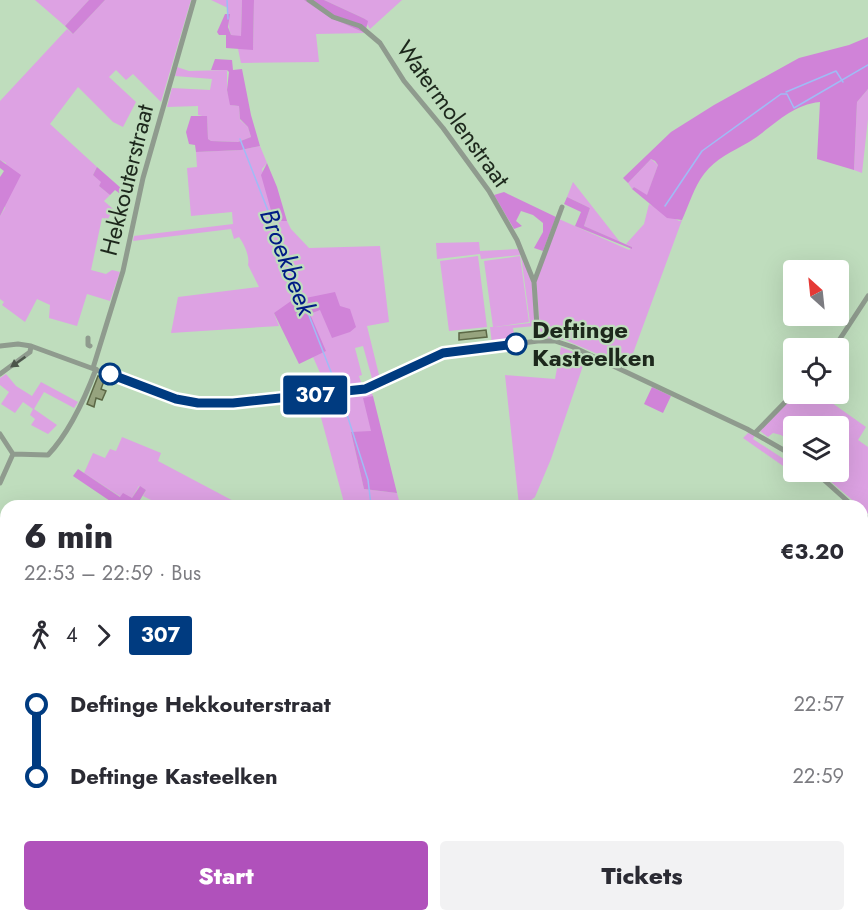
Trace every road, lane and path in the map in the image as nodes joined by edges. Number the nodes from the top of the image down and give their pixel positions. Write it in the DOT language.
graph roads {
  1 [pos="194,0"];
  2 [pos="309,0"];
  3 [pos="562,207"];
  4 [pos="534,282"];
  5 [pos="868,296"];
  6 [pos="88,338"];
  7 [pos="841,338"];
  8 [pos="538,341"];
  9 [pos="0,346"];
  10 [pos="31,346"];
  11 [pos="95,347"];
  12 [pos="94,368"];
  13 [pos="0,374"];
  14 [pos="783,404"];
  15 [pos="755,433"];
  16 [pos="0,434"];
  17 [pos="783,450"];
  18 [pos="13,454"];
  19 [pos="826,482"];
  20 [pos="0,483"];
  21 [pos="846,500"];
  1 -- 11 [label="street, Hekkouterstraat"];
  2 -- 4 [label="street, Watermolenstraat"];
  3 -- 4 [label="street"];
  4 -- 8 [label="street"];
  5 -- 7 [label="street"];
  6 -- 11 [label="street"];
  8 -- 12 [label="street"];
  8 -- 15 [label="street"];
  9 -- 10 [label="street"];
  10 -- 12 [label="street"];
  10 -- 13 [label="street, one-way"];
  11 -- 12 [label="street, Hekkouterstraat"];
  12 -- 18 [label="street, Hekkouterstraat"];
  14 -- 15 [label="street"];
  15 -- 17 [label="street"];
  16 -- 18 [label="street"];
  18 -- 20 [label="street"];
  19 -- 21 [label="street"];
}
